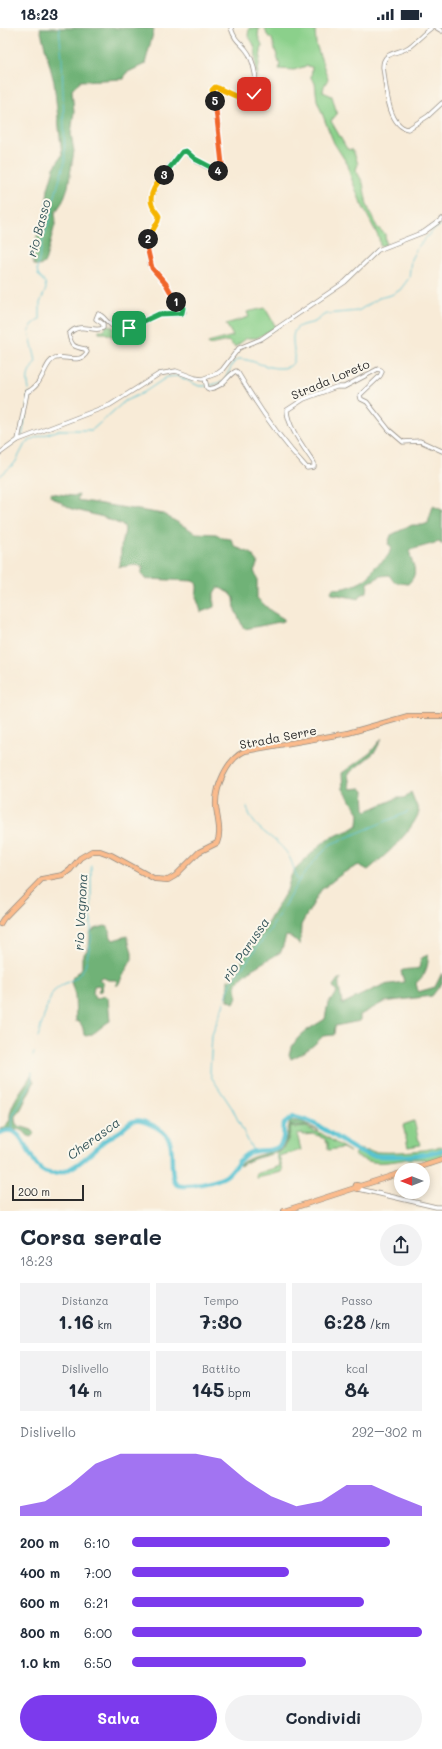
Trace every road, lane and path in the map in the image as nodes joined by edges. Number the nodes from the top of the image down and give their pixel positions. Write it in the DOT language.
graph roads {
  1 [pos="231,28"];
  2 [pos="431,28"];
  3 [pos="437,28"];
  4 [pos="442,31"];
  5 [pos="442,103"];
  6 [pos="442,219"];
  7 [pos="205,381"];
  8 [pos="21,439"];
  9 [pos="442,451"];
  10 [pos="0,453"];
  11 [pos="442,716"];
  12 [pos="0,924"];
  13 [pos="442,1160"];
  14 [pos="430,1164"];
  15 [pos="394,1175"];
  16 [pos="358,1188"];
  17 [pos="442,1206"];
  18 [pos="284,1211"];
  1 -- 8 [label="street"];
  2 -- 5 [label="street"];
  3 -- 4 [label="street"];
  6 -- 7 [label="street"];
  7 -- 8 [label="street"];
  7 -- 9 [label="street, Strada Loreto"];
  8 -- 10 [label="street"];
  11 -- 12 [label="main road, Strada Serre"];
  13 -- 14 [label="main road"];
  15 -- 16 [label="main road"];
  16 -- 17 [label="street"];
  16 -- 18 [label="main road"];
}
